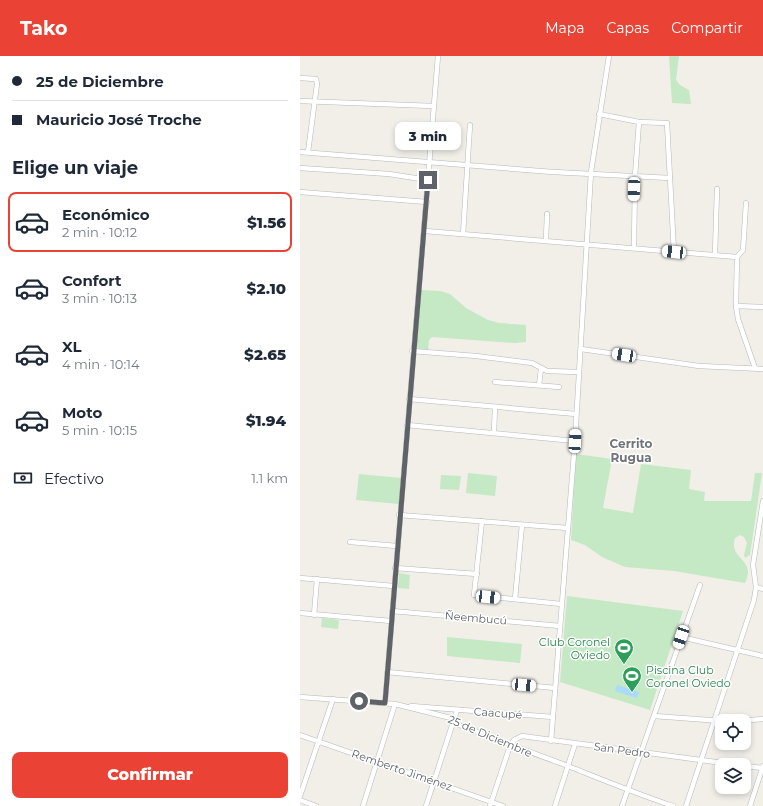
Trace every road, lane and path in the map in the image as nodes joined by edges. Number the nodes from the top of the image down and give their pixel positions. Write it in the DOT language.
graph roads {
  1 [pos="438,56"];
  2 [pos="609,56"];
  3 [pos="300,78"];
  4 [pos="300,101"];
  5 [pos="315,102"];
  6 [pos="433,106"];
  7 [pos="599,114"];
  8 [pos="640,122"];
  9 [pos="470,125"];
  10 [pos="300,152"];
  11 [pos="308,152"];
  12 [pos="429,162"];
  13 [pos="468,165"];
  14 [pos="300,168"];
  15 [pos="591,174"];
  16 [pos="635,176"];
  17 [pos="670,178"];
  18 [pos="428,180"];
  19 [pos="717,189"];
  20 [pos="300,192"];
  21 [pos="426,202"];
  22 [pos="746,203"];
  23 [pos="547,214"];
  24 [pos="425,231"];
  25 [pos="463,234"];
  26 [pos="546,240"];
  27 [pos="588,244"];
  28 [pos="634,248"];
  29 [pos="674,252"];
  30 [pos="715,255"];
  31 [pos="736,257"];
  32 [pos="736,306"];
  33 [pos="763,307"];
  34 [pos="581,349"];
  35 [pos="412,351"];
  36 [pos="755,368"];
  37 [pos="541,370"];
  38 [pos="763,370"];
  39 [pos="579,372"];
  40 [pos="495,382"];
  41 [pos="539,385"];
  42 [pos="559,387"];
  43 [pos="409,399"];
  44 [pos="495,407"];
  45 [pos="576,414"];
  46 [pos="407,425"];
  47 [pos="494,432"];
  48 [pos="575,441"];
  49 [pos="763,501"];
  50 [pos="399,515"];
  51 [pos="482,521"];
  52 [pos="522,525"];
  53 [pos="568,528"];
  54 [pos="350,542"];
  55 [pos="397,546"];
  56 [pos="395,568"];
  57 [pos="476,574"];
  58 [pos="300,578"];
  59 [pos="317,579"];
  60 [pos="700,585"];
  61 [pos="394,586"];
  62 [pos="756,587"];
  63 [pos="763,589"];
  64 [pos="514,599"];
  65 [pos="561,604"];
  66 [pos="392,611"];
  67 [pos="300,613"];
  68 [pos="314,615"];
  69 [pos="391,621"];
  70 [pos="560,626"];
  71 [pos="681,637"];
  72 [pos="737,651"];
  73 [pos="763,656"];
  74 [pos="387,672"];
  75 [pos="555,688"];
  76 [pos="300,697"];
  77 [pos="333,699"];
  78 [pos="385,703"];
  79 [pos="395,704"];
  80 [pos="457,710"];
  81 [pos="654,716"];
  82 [pos="553,717"];
  83 [pos="763,719"];
  84 [pos="751,720"];
  85 [pos="714,721"];
  86 [pos="454,723"];
  87 [pos="300,735"];
  88 [pos="318,741"];
  89 [pos="551,741"];
  90 [pos="575,744"];
  91 [pos="510,746"];
  92 [pos="640,753"];
  93 [pos="377,761"];
  94 [pos="701,761"];
  95 [pos="715,763"];
  96 [pos="568,766"];
  97 [pos="751,766"];
  98 [pos="763,767"];
  99 [pos="434,781"];
  100 [pos="627,791"];
  101 [pos="300,796"];
  102 [pos="300,800"];
  103 [pos="491,804"];
  104 [pos="316,806"];
  105 [pos="363,806"];
  106 [pos="426,806"];
  107 [pos="503,806"];
  108 [pos="555,806"];
  109 [pos="622,806"];
  110 [pos="674,806"];
  111 [pos="686,806"];
  112 [pos="750,806"];
  1 -- 6 [label="street"];
  2 -- 7 [label="street"];
  3 -- 5 [label="street"];
  4 -- 5 [label="street"];
  5 -- 6 [label="street"];
  5 -- 11 [label="street"];
  6 -- 12 [label="street"];
  7 -- 8 [label="street"];
  7 -- 15 [label="street"];
  8 -- 16 [label="street"];
  8 -- 17 [label="street"];
  9 -- 13 [label="street"];
  10 -- 11 [label="street"];
  11 -- 12 [label="street"];
  12 -- 13 [label="street"];
  12 -- 18 [label="street"];
  13 -- 15 [label="street"];
  13 -- 25 [label="street"];
  14 -- 18 [label="street"];
  15 -- 16 [label="street"];
  15 -- 27 [label="street"];
  16 -- 17 [label="street"];
  16 -- 28 [label="street"];
  17 -- 29 [label="street"];
  18 -- 21 [label="street"];
  19 -- 30 [label="street"];
  20 -- 21 [label="street"];
  21 -- 24 [label="street"];
  22 -- 31 [label="street"];
  23 -- 26 [label="street"];
  24 -- 25 [label="street"];
  24 -- 35 [label="street"];
  25 -- 26 [label="street"];
  26 -- 27 [label="street"];
  27 -- 28 [label="street"];
  27 -- 34 [label="street"];
  28 -- 29 [label="street"];
  29 -- 30 [label="street"];
  30 -- 31 [label="street"];
  31 -- 32 [label="street"];
  32 -- 33 [label="street"];
  32 -- 36 [label="street"];
  34 -- 36 [label="street"];
  34 -- 39 [label="street"];
  35 -- 37 [label="street"];
  35 -- 43 [label="street"];
  36 -- 38 [label="street"];
  37 -- 39 [label="street"];
  37 -- 41 [label="street"];
  39 -- 45 [label="street"];
  40 -- 41 [label="street"];
  41 -- 42 [label="street"];
  43 -- 44 [label="street"];
  43 -- 46 [label="street"];
  44 -- 45 [label="street"];
  44 -- 47 [label="street"];
  45 -- 48 [label="street"];
  46 -- 47 [label="street"];
  46 -- 50 [label="street"];
  47 -- 48 [label="street"];
  48 -- 53 [label="street"];
  49 -- 62 [label="street"];
  50 -- 51 [label="street"];
  50 -- 55 [label="street"];
  51 -- 52 [label="street"];
  51 -- 57 [label="street"];
  52 -- 53 [label="street"];
  52 -- 64 [label="street"];
  53 -- 65 [label="street"];
  54 -- 55 [label="street"];
  55 -- 56 [label="street"];
  56 -- 57 [label="street"];
  56 -- 61 [label="street"];
  57 -- 64 [label="street"];
  58 -- 59 [label="street"];
  59 -- 61 [label="street"];
  59 -- 68 [label="street"];
  60 -- 71 [label="street"];
  61 -- 66 [label="street"];
  62 -- 63 [label="street"];
  62 -- 72 [label="street"];
  64 -- 65 [label="street"];
  65 -- 70 [label="street"];
  66 -- 69 [label="street"];
  66 -- 70 [label="street, Ñeembucú"];
  67 -- 68 [label="street"];
  68 -- 69 [label="street"];
  69 -- 74 [label="street"];
  70 -- 75 [label="street"];
  71 -- 72 [label="street"];
  71 -- 81 [label="street"];
  72 -- 73 [label="street"];
  72 -- 85 [label="street"];
  74 -- 75 [label="street"];
  74 -- 78 [label="street"];
  75 -- 82 [label="street"];
  76 -- 77 [label="street, 25 de Diciembre"];
  77 -- 78 [label="street, 25 de Diciembre"];
  77 -- 88 [label="street"];
  78 -- 79 [label="street, 25 de Diciembre"];
  79 -- 80 [label="street, Caacupé"];
  79 -- 86 [label="street, 25 de Diciembre"];
  79 -- 93 [label="street"];
  80 -- 82 [label="street, Caacupé"];
  80 -- 86 [label="street"];
  81 -- 85 [label="street"];
  81 -- 92 [label="street"];
  82 -- 89 [label="street"];
  83 -- 84 [label="street"];
  85 -- 94 [label="street"];
  86 -- 91 [label="street, 25 de Diciembre"];
  86 -- 99 [label="street"];
  87 -- 88 [label="street, Remberto Jiménez"];
  88 -- 93 [label="street, Remberto Jiménez"];
  88 -- 101 [label="street"];
  89 -- 90 [label="street, San Pedro"];
  89 -- 91 [label="street, San Pedro"];
  90 -- 92 [label="street, San Pedro"];
  90 -- 96 [label="street"];
  91 -- 96 [label="street, 25 de Diciembre"];
  91 -- 103 [label="street"];
  92 -- 94 [label="street, San Pedro"];
  92 -- 100 [label="street"];
  93 -- 99 [label="street, Remberto Jiménez"];
  93 -- 105 [label="street"];
  94 -- 95 [label="street, San Pedro"];
  94 -- 111 [label="street"];
  96 -- 100 [label="street, 25 de Diciembre"];
  96 -- 108 [label="street"];
  97 -- 98 [label="street"];
  98 -- 112 [label="street"];
  99 -- 103 [label="street, Remberto Jiménez"];
  99 -- 106 [label="street"];
  100 -- 109 [label="street"];
  100 -- 110 [label="street, 25 de Diciembre"];
  102 -- 104 [label="street"];
  103 -- 107 [label="street, Remberto Jiménez"];
}
